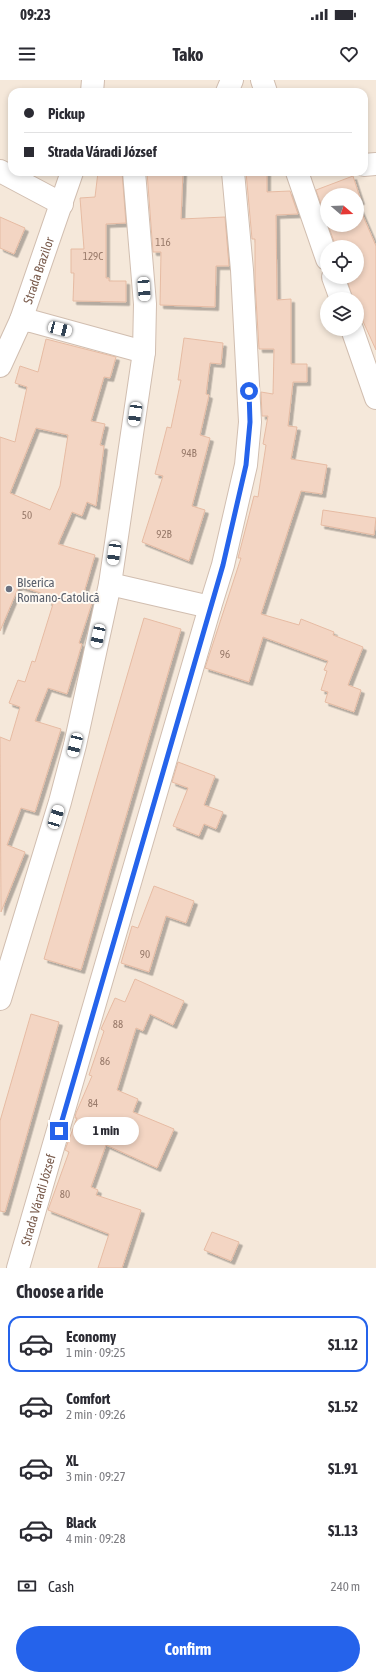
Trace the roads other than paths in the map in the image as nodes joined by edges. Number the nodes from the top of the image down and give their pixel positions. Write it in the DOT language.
graph roads {
  1 [pos="9,176"];
  2 [pos="71,176"];
  3 [pos="134,176"];
  4 [pos="233,176"];
  5 [pos="298,176"];
  6 [pos="62,204"];
  7 [pos="320,240"];
  8 [pos="22,320"];
  9 [pos="354,336"];
  10 [pos="144,352"];
  11 [pos="0,366"];
  12 [pos="376,398"];
  13 [pos="110,584"];
  14 [pos="210,607"];
  15 [pos="0,999"];
  16 [pos="18,1268"];
  1 -- 6 [label="street"];
  2 -- 6 [label="street, Strada Brazilor"];
  3 -- 10 [label="street"];
  4 -- 14 [label="street, Strada Váradi József"];
  5 -- 7 [label="street"];
  6 -- 8 [label="street, Strada Brazilor"];
  8 -- 10 [label="street"];
  8 -- 11 [label="street, Strada Brazilor"];
  9 -- 12 [label="street"];
  10 -- 13 [label="street"];
  13 -- 14 [label="street"];
  13 -- 15 [label="street"];
  14 -- 16 [label="street, Strada Váradi József"];
}
